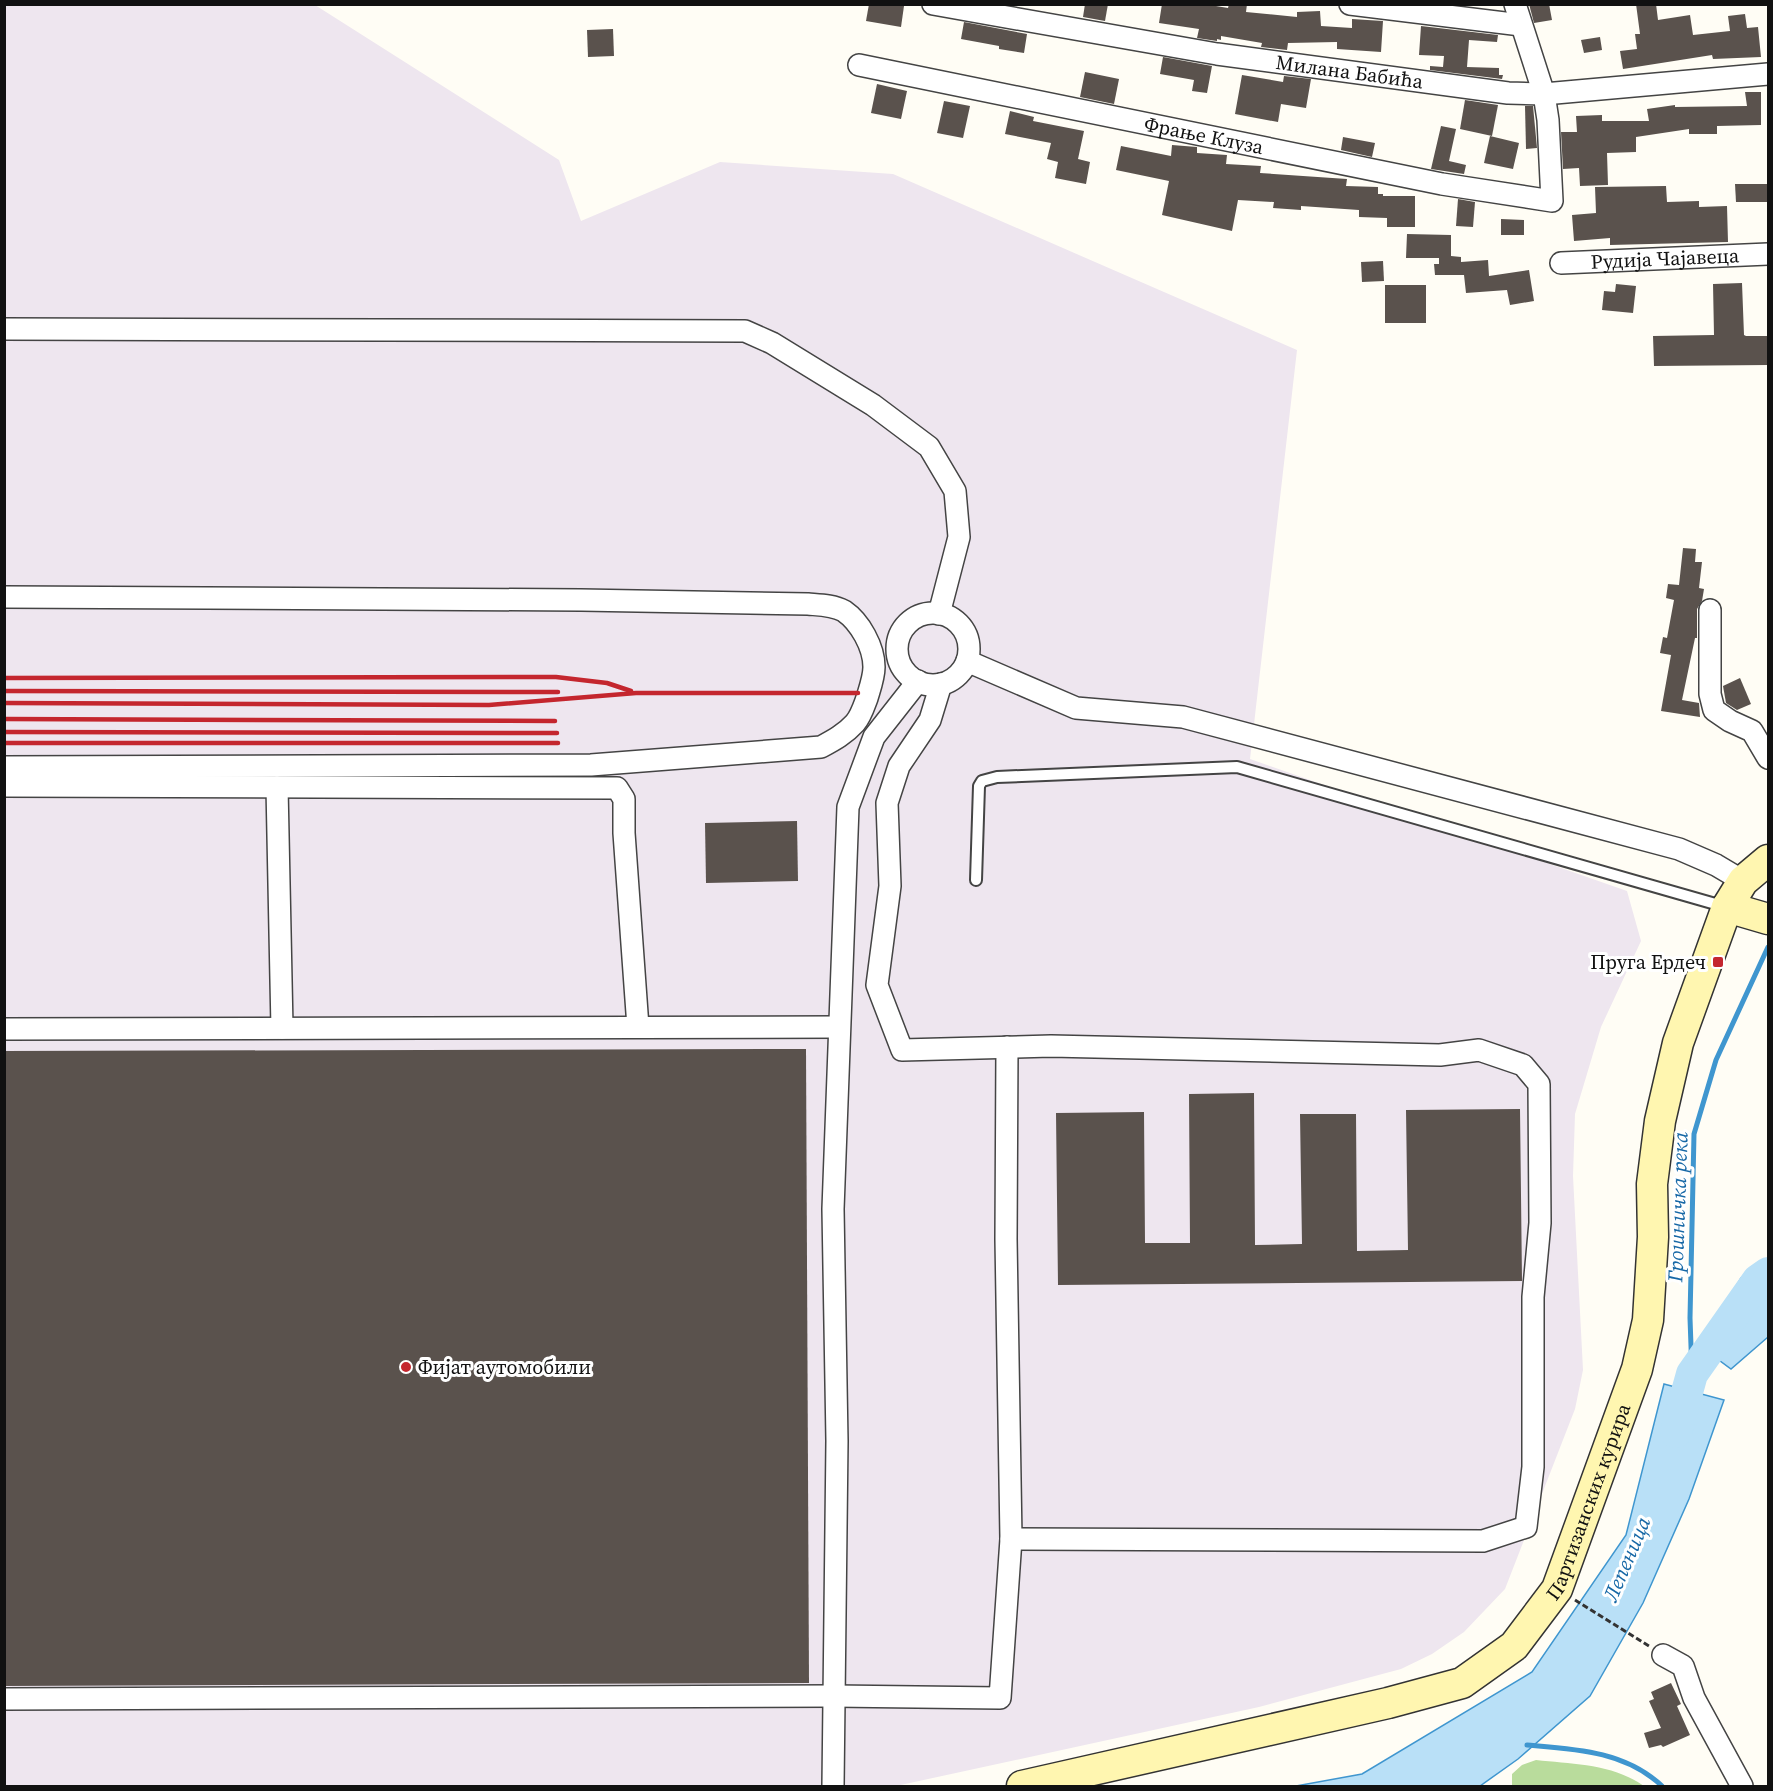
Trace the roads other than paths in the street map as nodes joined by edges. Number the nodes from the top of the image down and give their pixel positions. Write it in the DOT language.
graph roads {
  1 [pos="933,4"];
  2 [pos="1350,4"];
  3 [pos="1515,4"];
  4 [pos="1521,25"];
  5 [pos="859,65"];
  6 [pos="1768,74"];
  7 [pos="1544,94"];
  8 [pos="1768,254"];
  9 [pos="1562,262"];
  10 [pos="4,329"];
  11 [pos="4,597"];
  12 [pos="1710,610"];
  13 [pos="939,614"];
  14 [pos="967,661"];
  15 [pos="918,681"];
  16 [pos="941,684"];
  17 [pos="1768,758"];
  18 [pos="4,767"];
  19 [pos="4,786"];
  20 [pos="277,787"];
  21 [pos="1768,860"];
  22 [pos="976,880"];
  23 [pos="1743,881"];
  24 [pos="1750,913"];
  25 [pos="638,1027"];
  26 [pos="839,1027"];
  27 [pos="282,1028"];
  28 [pos="4,1029"];
  29 [pos="1007,1047"];
  30 [pos="1011,1539"];
  31 [pos="1663,1655"];
  32 [pos="833,1696"];
  33 [pos="4,1698"];
  34 [pos="833,1786"];
  35 [pos="1022,1786"];
  36 [pos="1742,1786"];
  1 -- 7 [label="street, Милана Бабића"];
  2 -- 4 [label="street"];
  3 -- 4 [label="street"];
  4 -- 7 [label="street"];
  5 -- 7 [label="street, Фрање Клуза"];
  6 -- 7 [label="street, Милана Бабића"];
  8 -- 9 [label="street, Рудија Чајавеца"];
  10 -- 13 [label="street"];
  11 -- 18 [label="street"];
  12 -- 17 [label="street"];
  13 -- 14 [label="street"];
  13 -- 15 [label="street"];
  14 -- 16 [label="street"];
  14 -- 23 [label="street"];
  15 -- 16 [label="street"];
  15 -- 26 [label="street"];
  16 -- 29 [label="street"];
  19 -- 20 [label="street"];
  20 -- 25 [label="street"];
  20 -- 27 [label="street"];
  21 -- 23 [label="street, Партизанских курира"];
  22 -- 24 [label="lane"];
  23 -- 24 [label="street, Партизанских курира"];
  24 -- 35 [label="street, Партизанских курира"];
  25 -- 26 [label="street"];
  25 -- 27 [label="street"];
  26 -- 32 [label="street"];
  27 -- 28 [label="street"];
  29 -- 30 [label="street"];
  29 -- 30 [label="street"];
  30 -- 32 [label="street"];
  31 -- 36 [label="street"];
  32 -- 33 [label="street"];
  32 -- 34 [label="street"];
}
